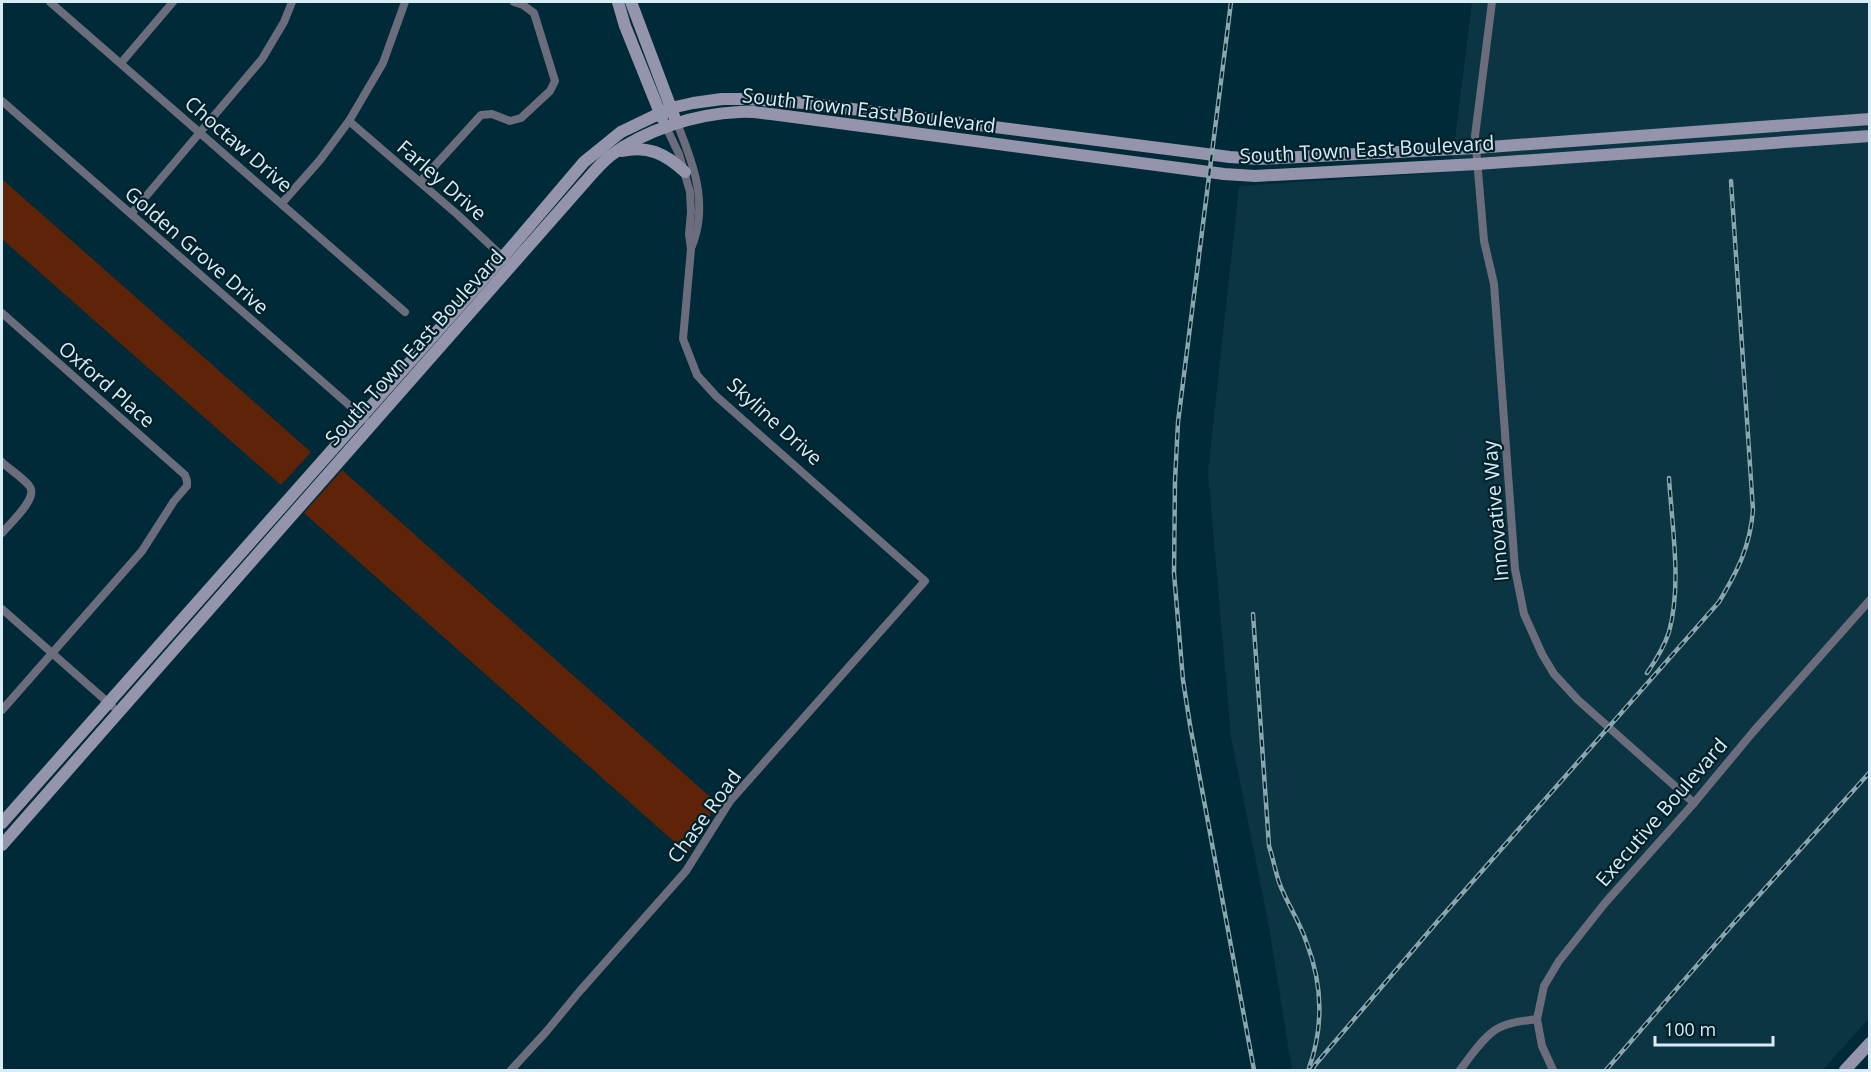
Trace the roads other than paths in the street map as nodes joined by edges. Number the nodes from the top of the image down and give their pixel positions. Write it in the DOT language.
graph roads {
  1 [pos="50,2"];
  2 [pos="173,2"];
  3 [pos="292,2"];
  4 [pos="405,2"];
  5 [pos="514,2"];
  6 [pos="618,2"];
  7 [pos="631,2"];
  8 [pos="1492,2"];
  9 [pos="121,63"];
  10 [pos="2,101"];
  11 [pos="666,110"];
  12 [pos="1869,119"];
  13 [pos="349,122"];
  14 [pos="671,125"];
  15 [pos="1716,131"];
  16 [pos="201,133"];
  17 [pos="1869,136"];
  18 [pos="1717,147"];
  19 [pos="1476,148"];
  20 [pos="615,153"];
  21 [pos="1354,154"];
  22 [pos="1477,164"];
  23 [pos="1356,171"];
  24 [pos="685,172"];
  25 [pos="420,182"];
  26 [pos="282,203"];
  27 [pos="131,214"];
  28 [pos="691,249"];
  29 [pos="503,257"];
  30 [pos="513,265"];
  31 [pos="405,312"];
  32 [pos="2,313"];
  33 [pos="361,416"];
  34 [pos="371,425"];
  35 [pos="2,462"];
  36 [pos="2,533"];
  37 [pos="925,581"];
  38 [pos="1869,600"];
  39 [pos="2,609"];
  40 [pos="51,653"];
  41 [pos="109,704"];
  42 [pos="2,710"];
  43 [pos="119,713"];
  44 [pos="1694,803"];
  45 [pos="2,823"];
  46 [pos="2,845"];
  47 [pos="1538,1019"];
  48 [pos="1869,1043"];
  49 [pos="511,1071"];
  50 [pos="1460,1071"];
  51 [pos="1553,1071"];
  52 [pos="1845,1071"];
  1 -- 9 [label="street, Choctaw Drive"];
  2 -- 9 [label="street"];
  3 -- 16 [label="street"];
  4 -- 13 [label="street"];
  5 -- 25 [label="street"];
  6 -- 11 [label="main road, Skyline Drive"];
  7 -- 11 [label="main road, Skyline Drive"];
  8 -- 19 [label="street, Innovative Way"];
  9 -- 16 [label="street, Choctaw Drive"];
  10 -- 27 [label="street, Golden Grove Drive"];
  11 -- 14 [label="main road, Skyline Drive"];
  11 -- 21 [label="main road, South Town East Boulevard"];
  11 -- 29 [label="main road, South Town East Boulevard"];
  12 -- 15 [label="main road, South Town East Boulevard"];
  13 -- 25 [label="street, Farley Drive"];
  13 -- 26 [label="street"];
  14 -- 20 [label="main road, South Town East Boulevard"];
  14 -- 23 [label="main road, South Town East Boulevard"];
  14 -- 24 [label="street, Skyline Drive"];
  14 -- 28 [label="street, Skyline Drive"];
  15 -- 18 [label="main road"];
  15 -- 19 [label="main road, South Town East Boulevard"];
  16 -- 26 [label="street, Choctaw Drive"];
  16 -- 27 [label="street"];
  17 -- 18 [label="main road, South Town East Boulevard"];
  18 -- 22 [label="main road, South Town East Boulevard"];
  19 -- 21 [label="main road, South Town East Boulevard"];
  19 -- 22 [label="street, Innovative Way"];
  20 -- 24 [label="main road"];
  20 -- 30 [label="main road, South Town East Boulevard"];
  21 -- 23 [label="main road"];
  22 -- 23 [label="main road, South Town East Boulevard"];
  22 -- 44 [label="street, Innovative Way"];
  24 -- 28 [label="street, Skyline Drive"];
  25 -- 29 [label="street, Farley Drive"];
  26 -- 31 [label="street, Choctaw Drive"];
  27 -- 33 [label="street, Golden Grove Drive"];
  28 -- 37 [label="street, Skyline Drive"];
  29 -- 30 [label="street, Farley Drive"];
  29 -- 33 [label="main road, South Town East Boulevard"];
  30 -- 34 [label="main road, South Town East Boulevard"];
  32 -- 40 [label="street, Oxford Place"];
  33 -- 34 [label="street, Golden Grove Drive"];
  33 -- 41 [label="main road, South Town East Boulevard"];
  34 -- 43 [label="main road, South Town East Boulevard"];
  35 -- 36 [label="street"];
  37 -- 49 [label="street, Chase Road"];
  38 -- 44 [label="street, Executive Boulevard"];
  39 -- 40 [label="street"];
  40 -- 41 [label="street"];
  40 -- 42 [label="street"];
  41 -- 43 [label="street"];
  41 -- 45 [label="main road, South Town East Boulevard"];
  43 -- 46 [label="main road, South Town East Boulevard"];
  44 -- 47 [label="street, Executive Boulevard"];
  47 -- 50 [label="street"];
  47 -- 51 [label="street, Executive Boulevard"];
  48 -- 52 [label="main road"];
}
